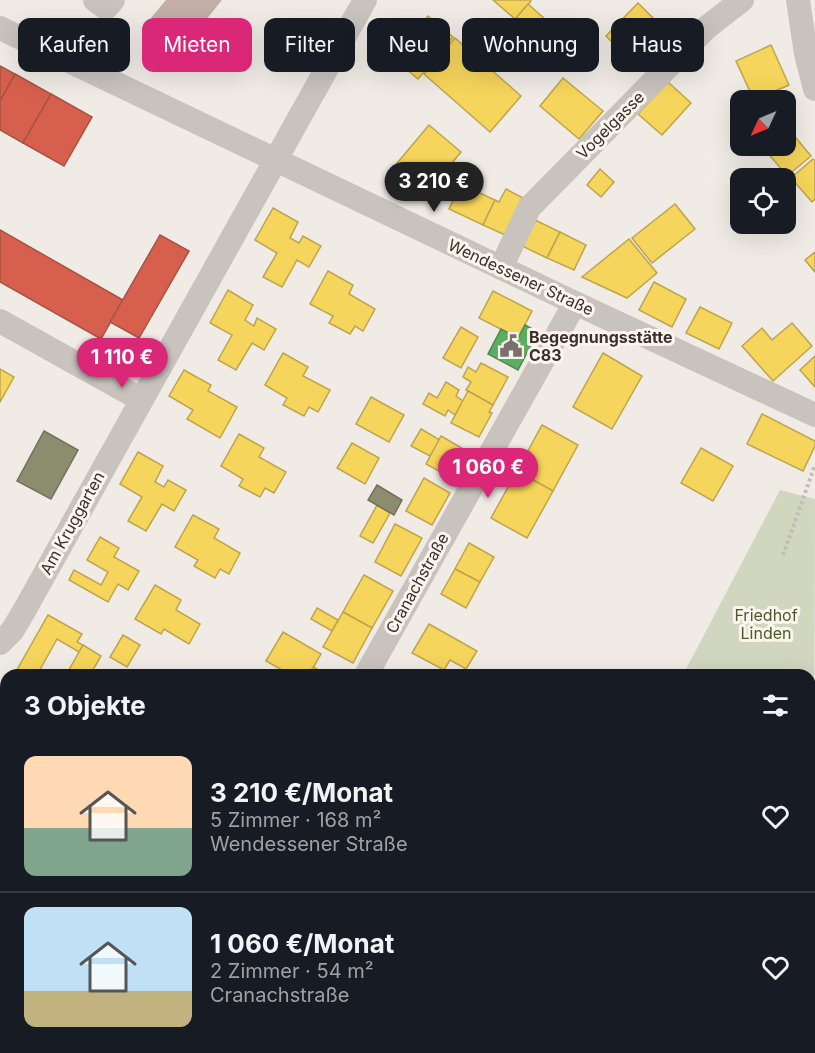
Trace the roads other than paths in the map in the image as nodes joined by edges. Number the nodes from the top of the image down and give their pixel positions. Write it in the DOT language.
graph roads {
  1 [pos="95,0"];
  2 [pos="113,0"];
  3 [pos="365,0"];
  4 [pos="742,0"];
  5 [pos="798,0"];
  6 [pos="0,28"];
  7 [pos="815,89"];
  8 [pos="276,161"];
  9 [pos="501,268"];
  10 [pos="574,303"];
  11 [pos="0,321"];
  12 [pos="140,399"];
  13 [pos="815,415"];
  14 [pos="0,643"];
  15 [pos="369,669"];
  1 -- 2 [label="street"];
  3 -- 8 [label="street, Am Kruggarten"];
  4 -- 9 [label="street, Vogelgasse"];
  5 -- 7 [label="street"];
  6 -- 8 [label="street, Wendessener Straße"];
  8 -- 9 [label="street, Wendessener Straße"];
  8 -- 12 [label="street, Am Kruggarten"];
  9 -- 10 [label="street, Wendessener Straße"];
  10 -- 13 [label="street, Wendessener Straße"];
  10 -- 15 [label="street, Cranachstraße"];
  11 -- 12 [label="street"];
  12 -- 14 [label="street, Am Kruggarten"];
}
